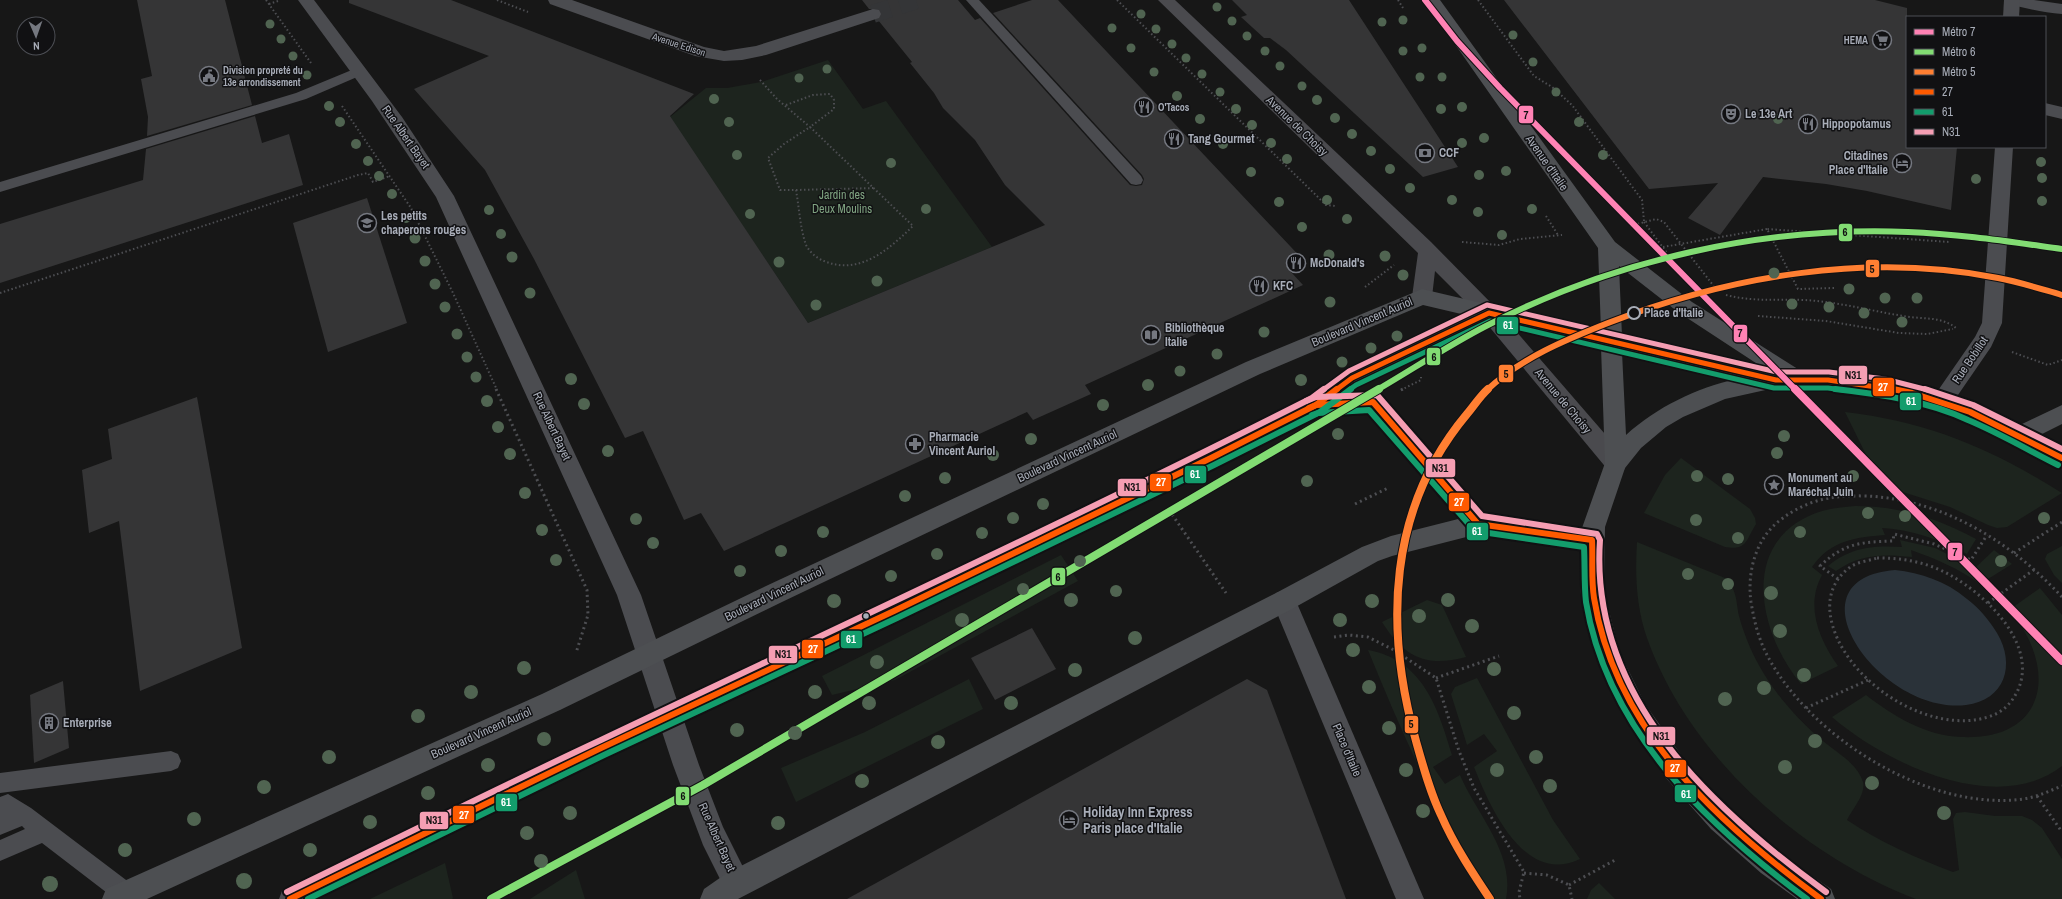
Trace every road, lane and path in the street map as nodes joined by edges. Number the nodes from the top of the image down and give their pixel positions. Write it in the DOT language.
graph roads {
  1 [pos="266,0"];
  2 [pos="281,0"];
  3 [pos="306,0"];
  4 [pos="556,0"];
  5 [pos="972,0"];
  6 [pos="1117,0"];
  7 [pos="1166,0"];
  8 [pos="1432,0"];
  9 [pos="1478,0"];
  10 [pos="2012,0"];
  11 [pos="269,4"];
  12 [pos="2062,9"];
  13 [pos="873,14"];
  14 [pos="2011,16"];
  15 [pos="359,71"];
  16 [pos="761,82"];
  17 [pos="327,84"];
  18 [pos="786,105"];
  19 [pos="2046,108"];
  20 [pos="2062,113"];
  21 [pos="810,127"];
  22 [pos="2004,148"];
  23 [pos="395,174"];
  24 [pos="390,176"];
  25 [pos="1136,180"];
  26 [pos="0,187"];
  27 [pos="875,188"];
  28 [pos="796,190"];
  29 [pos="1341,206"];
  30 [pos="1644,221"];
  31 [pos="1767,229"];
  32 [pos="1550,236"];
  33 [pos="1949,242"];
  34 [pos="1460,243"];
  35 [pos="1681,244"];
  36 [pos="1608,247"];
  37 [pos="1663,247"];
  38 [pos="1428,251"];
  39 [pos="1668,253"];
  40 [pos="1398,263"];
  41 [pos="1364,288"];
  42 [pos="1834,288"];
  43 [pos="0,293"];
  44 [pos="1422,297"];
  45 [pos="1489,313"];
  46 [pos="1753,315"];
  47 [pos="1611,342"];
  48 [pos="2010,352"];
  49 [pos="2062,360"];
  50 [pos="1797,379"];
  51 [pos="1776,380"];
  52 [pos="1941,402"];
  53 [pos="1316,405"];
  54 [pos="2062,414"];
  55 [pos="2020,435"];
  56 [pos="2062,458"];
  57 [pos="1616,463"];
  58 [pos="1151,485"];
  59 [pos="1388,488"];
  60 [pos="1355,504"];
  61 [pos="2062,522"];
  62 [pos="1478,524"];
  63 [pos="1987,535"];
  64 [pos="1592,540"];
  65 [pos="2014,553"];
  66 [pos="2035,569"];
  67 [pos="1838,579"];
  68 [pos="2062,597"];
  69 [pos="1230,599"];
  70 [pos="1284,601"];
  71 [pos="1988,603"];
  72 [pos="1326,638"];
  73 [pos="649,654"];
  74 [pos="1499,656"];
  75 [pos="574,658"];
  76 [pos="1436,678"];
  77 [pos="1868,680"];
  78 [pos="1806,708"];
  79 [pos="670,716"];
  80 [pos="171,761"];
  81 [pos="0,783"];
  82 [pos="2062,786"];
  83 [pos="2037,796"];
  84 [pos="8,806"];
  85 [pos="0,825"];
  86 [pos="44,831"];
  87 [pos="2062,832"];
  88 [pos="0,851"];
  89 [pos="1617,859"];
  90 [pos="1524,872"];
  91 [pos="737,883"];
  92 [pos="1569,885"];
  93 [pos="121,897"];
  94 [pos="290,899"];
  95 [pos="714,899"];
  96 [pos="1410,899"];
  97 [pos="1520,899"];
  98 [pos="1572,899"];
  99 [pos="1821,899"];
  1 -- 11 [label="path"];
  2 -- 11 [label="path"];
  3 -- 15 [label="street, Rue Albert Bayet"];
  4 -- 13 [label="street, Avenue Edison"];
  5 -- 25 [label="lane"];
  6 -- 29 [label="path"];
  7 -- 38 [label="main road, Avenue de Choisy"];
  8 -- 36 [label="main road, Avenue d'Italie"];
  9 -- 30 [label="path"];
  10 -- 12 [label="street"];
  10 -- 14 [label="street"];
  11 -- 17 [label="path"];
  15 -- 17 [label="lane"];
  15 -- 73 [label="street, Rue Albert Bayet"];
  16 -- 18 [label="path"];
  17 -- 24 [label="path"];
  17 -- 26 [label="lane"];
  18 -- 21 [label="path"];
  18 -- 21 [label="path"];
  19 -- 20 [label="street"];
  21 -- 27 [label="path"];
  21 -- 28 [label="path"];
  22 -- 52 [label="street, Rue Bobillot"];
  23 -- 24 [label="path"];
  24 -- 43 [label="path"];
  24 -- 75 [label="path"];
  27 -- 28 [label="path"];
  27 -- 28 [label="path"];
  30 -- 35 [label="path"];
  30 -- 37 [label="path"];
  31 -- 33 [label="path"];
  31 -- 35 [label="path"];
  31 -- 42 [label="path"];
  32 -- 34 [label="path"];
  35 -- 37 [label="path"];
  35 -- 46 [label="path"];
  36 -- 47 [label="main road"];
  36 -- 50 [label="main road, Avenue d'Italie"];
  37 -- 39 [label="path"];
  38 -- 44 [label="main road"];
  38 -- 45 [label="main road, Avenue de Choisy"];
  40 -- 41 [label="path"];
  44 -- 45 [label="main road, Boulevard Vincent Auriol"];
  44 -- 73 [label="main road, Boulevard Vincent Auriol"];
  45 -- 47 [label="main road, Boulevard Vincent Auriol"];
  45 -- 53 [label="lane"];
  45 -- 57 [label="main road, Avenue de Choisy"];
  47 -- 51 [label="main road, Boulevard Vincent Auriol"];
  47 -- 57 [label="main road"];
  48 -- 49 [label="path"];
  50 -- 51 [label="main road"];
  50 -- 52 [label="main road"];
  51 -- 57 [label="main road"];
  52 -- 55 [label="main road"];
  53 -- 58 [label="lane"];
  53 -- 62 [label="lane"];
  54 -- 55 [label="main road"];
  55 -- 56 [label="main road"];
  57 -- 64 [label="main road"];
  58 -- 69 [label="path"];
  58 -- 79 [label="lane"];
  59 -- 60 [label="path"];
  61 -- 65 [label="path"];
  62 -- 64 [label="main road"];
  62 -- 70 [label="main road"];
  63 -- 65 [label="path"];
  63 -- 67 [label="path"];
  63 -- 78 [label="path"];
  64 -- 99 [label="main road"];
  65 -- 66 [label="path"];
  66 -- 68 [label="path"];
  66 -- 71 [label="path"];
  67 -- 71 [label="path"];
  67 -- 77 [label="path"];
  70 -- 91 [label="main road"];
  70 -- 96 [label="street, Place d'Italie"];
  71 -- 77 [label="path"];
  72 -- 76 [label="path"];
  73 -- 79 [label="street, Rue Albert Bayet"];
  73 -- 93 [label="main road, Boulevard Vincent Auriol"];
  74 -- 76 [label="path"];
  76 -- 90 [label="path"];
  77 -- 78 [label="path"];
  78 -- 83 [label="path"];
  79 -- 91 [label="street, Rue Albert Bayet"];
  79 -- 94 [label="lane"];
  80 -- 81 [label="lane"];
  82 -- 83 [label="path"];
  83 -- 87 [label="path"];
  84 -- 85 [label="lane"];
  84 -- 86 [label="lane"];
  86 -- 88 [label="lane"];
  86 -- 93 [label="lane"];
  89 -- 92 [label="path"];
  90 -- 92 [label="path"];
  90 -- 97 [label="path"];
  91 -- 95 [label="main road"];
  92 -- 98 [label="path"];
}
